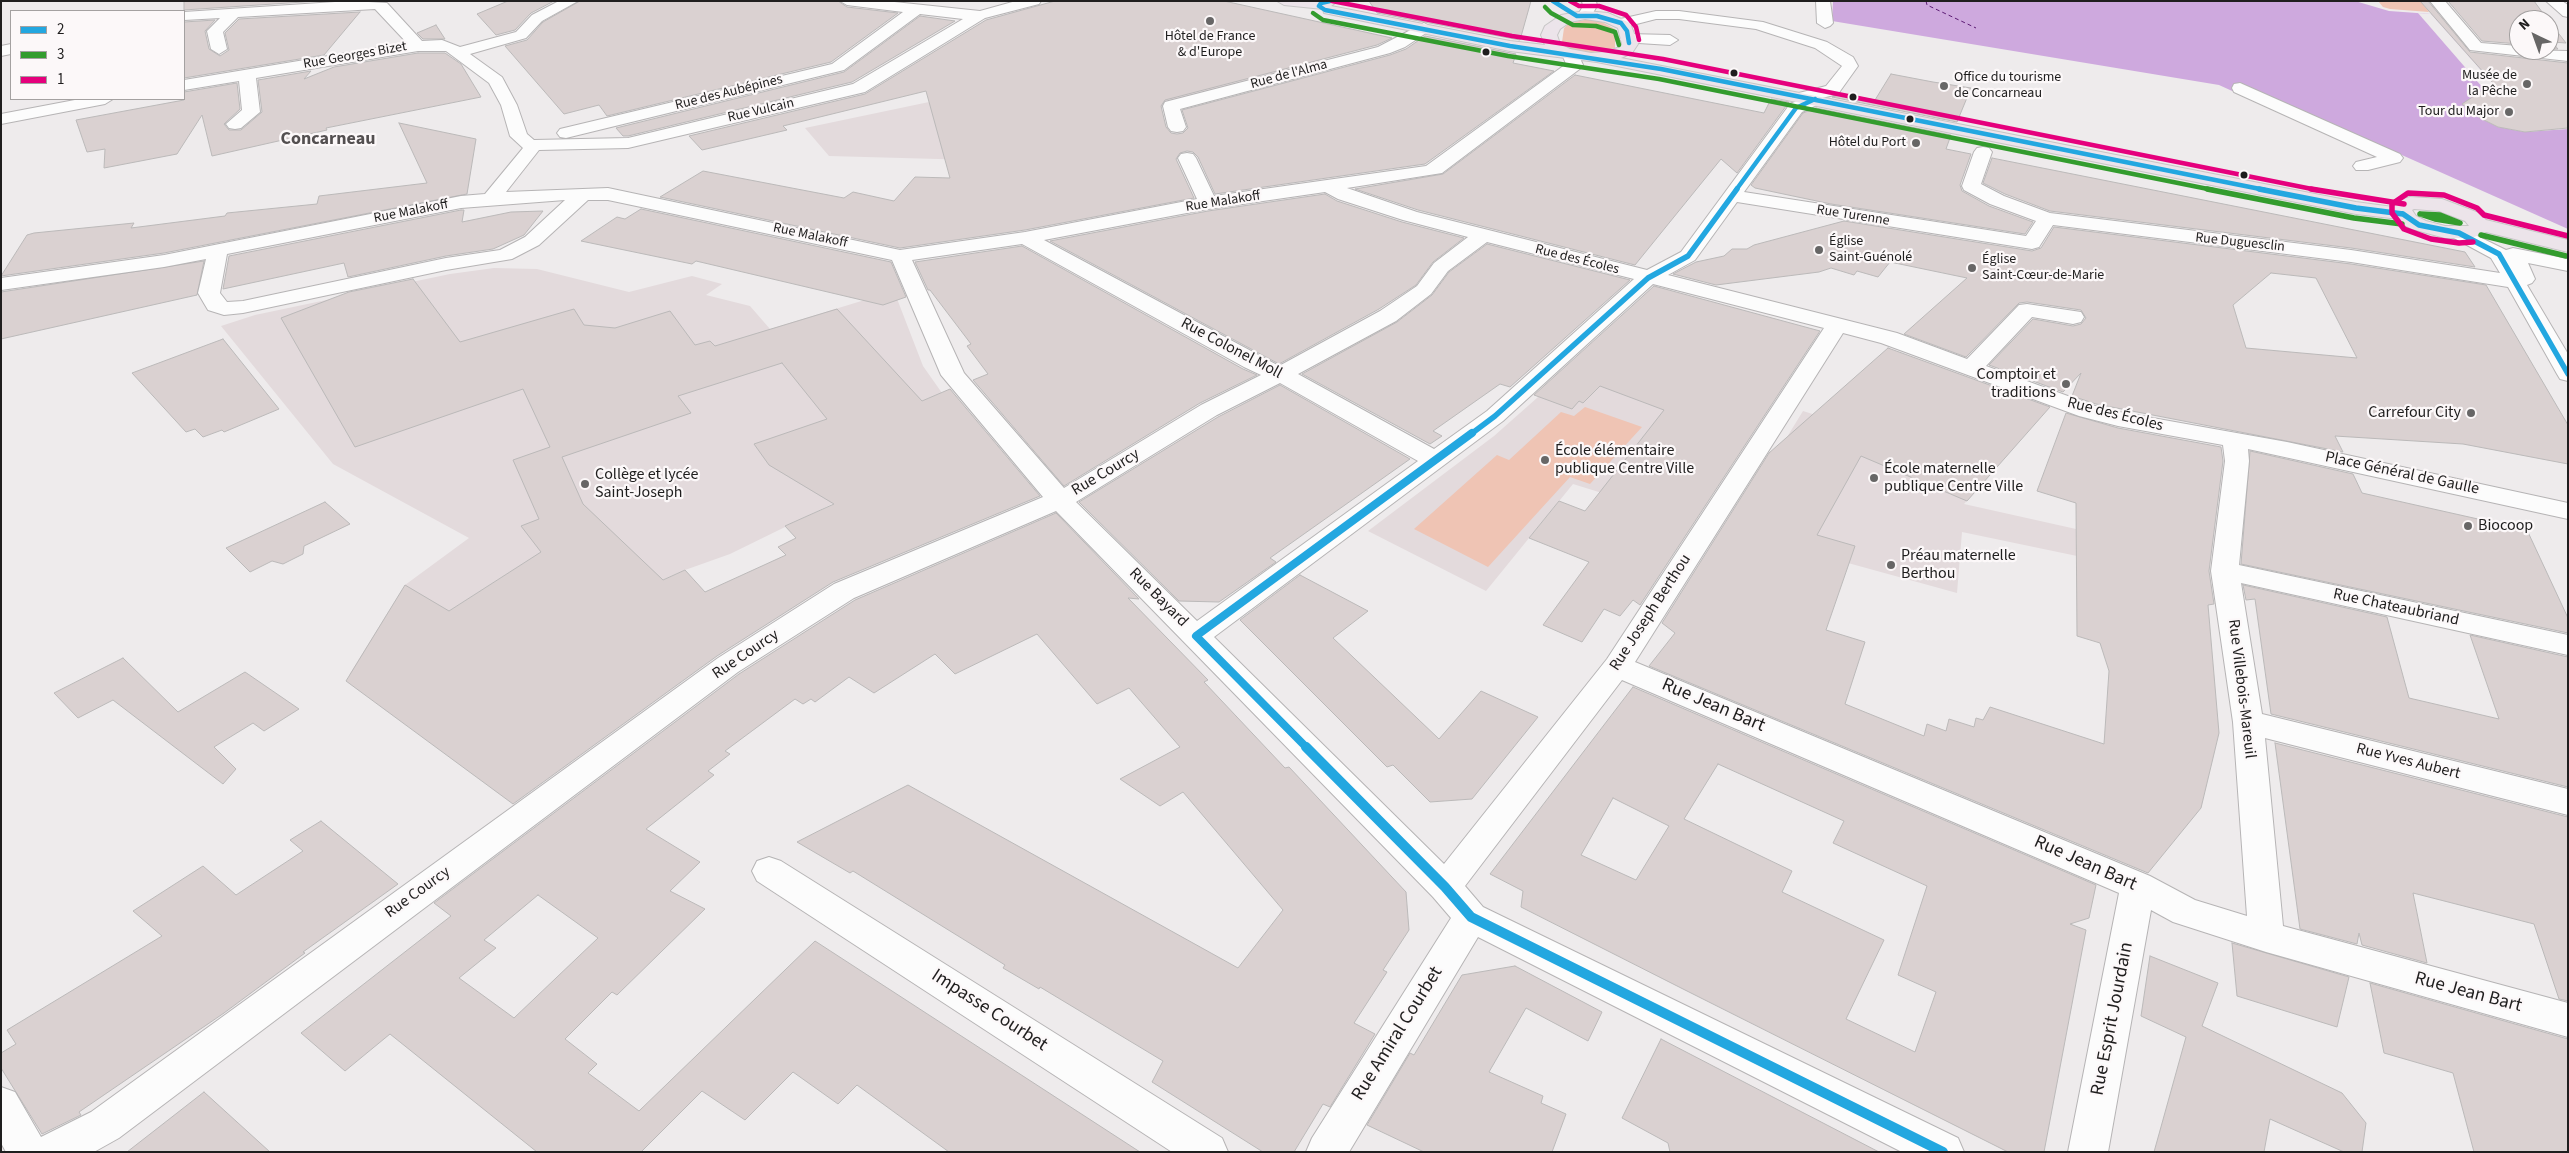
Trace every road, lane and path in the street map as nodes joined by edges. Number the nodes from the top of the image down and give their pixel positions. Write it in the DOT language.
graph roads {
  1 [pos="571,1"];
  2 [pos="847,1"];
  3 [pos="1034,1"];
  4 [pos="1284,1"];
  5 [pos="1553,1"];
  6 [pos="1823,1"];
  7 [pos="2437,1"];
  8 [pos="2553,1"];
  9 [pos="299,5"];
  10 [pos="1332,5"];
  11 [pos="916,10"];
  12 [pos="1584,11"];
  13 [pos="235,12"];
  14 [pos="2568,13"];
  15 [pos="980,14"];
  16 [pos="185,16"];
  17 [pos="1621,23"];
  18 [pos="1825,23"];
  19 [pos="1424,28"];
  20 [pos="1549,35"];
  21 [pos="1670,40"];
  22 [pos="1524,42"];
  23 [pos="1626,45"];
  24 [pos="418,46"];
  25 [pos="219,49"];
  26 [pos="458,52"];
  27 [pos="1566,53"];
  28 [pos="2568,56"];
  29 [pos="1598,58"];
  30 [pos="1661,69"];
  31 [pos="247,75"];
  32 [pos="185,86"];
  33 [pos="2240,88"];
  34 [pos="1810,98"];
  35 [pos="100,100"];
  36 [pos="1,119"];
  37 [pos="235,124"];
  38 [pos="529,147"];
  39 [pos="1983,152"];
  40 [pos="2362,166"];
  41 [pos="1330,186"];
  42 [pos="583,194"];
  43 [pos="1733,196"];
  44 [pos="492,198"];
  45 [pos="1208,203"];
  46 [pos="2047,218"];
  47 [pos="2470,230"];
  48 [pos="1482,236"];
  49 [pos="1025,238"];
  50 [pos="2568,246"];
  51 [pos="218,251"];
  52 [pos="900,256"];
  53 [pos="2568,256"];
  54 [pos="2568,265"];
  55 [pos="1648,278"];
  56 [pos="2515,282"];
  57 [pos="1,284"];
  58 [pos="2073,318"];
  59 [pos="1838,324"];
  60 [pos="2568,361"];
  61 [pos="1971,368"];
  62 [pos="2568,374"];
  63 [pos="1278,375"];
  64 [pos="2235,441"];
  65 [pos="1437,461"];
  66 [pos="1060,500"];
  67 [pos="2568,511"];
  68 [pos="2225,571"];
  69 [pos="1196,636"];
  70 [pos="2568,646"];
  71 [pos="1617,666"];
  72 [pos="2248,722"];
  73 [pos="2568,802"];
  74 [pos="770,871"];
  75 [pos="2138,886"];
  76 [pos="1445,887"];
  77 [pos="1471,917"];
  78 [pos="2266,937"];
  79 [pos="2568,1020"];
  80 [pos="1,1105"];
  81 [pos="28,1152"];
  82 [pos="53,1152"];
  83 [pos="1208,1152"];
  84 [pos="1326,1152"];
  85 [pos="1944,1152"];
  86 [pos="2088,1152"];
  1 -- 26 [label="street"];
  2 -- 11 [label="street"];
  3 -- 15 [label="street, Rue Vulcain"];
  4 -- 10 [label="main road"];
  5 -- 12 [label="main road"];
  6 -- 18 [label="street"];
  7 -- 28 [label="street"];
  8 -- 14 [label="street"];
  9 -- 13 [label="street, Rue Georges Bizet"];
  9 -- 24 [label="street, Rue Georges Bizet"];
  10 -- 19 [label="main road"];
  10 -- 22 [label="main road"];
  11 -- 15 [label="street"];
  11 -- 38 [label="street, Rue des Aubépines"];
  12 -- 17 [label="main road"];
  12 -- 20 [label="main road"];
  13 -- 16 [label="street, Rue Georges Bizet"];
  13 -- 25 [label="street"];
  15 -- 38 [label="street, Rue Vulcain"];
  17 -- 23 [label="main road"];
  17 -- 34 [label="street"];
  19 -- 22 [label="main road"];
  19 -- 45 [label="street, Rue de l'Alma"];
  20 -- 22 [label="main road"];
  20 -- 27 [label="main road"];
  21 -- 23 [label="street"];
  22 -- 27 [label="main road"];
  23 -- 29 [label="main road"];
  23 -- 30 [label="main road"];
  24 -- 26 [label="street"];
  24 -- 31 [label="street, Rue Georges Bizet"];
  26 -- 38 [label="street"];
  27 -- 29 [label="main road"];
  27 -- 41 [label="street, Rue Malakoff"];
  29 -- 30 [label="main road"];
  30 -- 34 [label="main road"];
  31 -- 32 [label="street, Rue Georges Bizet"];
  31 -- 37 [label="street"];
  33 -- 40 [label="street"];
  34 -- 43 [label="street"];
  34 -- 47 [label="main road"];
  35 -- 36 [label="street"];
  38 -- 44 [label="street"];
  39 -- 46 [label="street, Rue Duguesclin"];
  41 -- 45 [label="street, Rue Malakoff"];
  41 -- 48 [label="street, Rue des Écoles"];
  42 -- 44 [label="street, Rue Malakoff"];
  42 -- 51 [label="street"];
  42 -- 52 [label="street, Rue Malakoff"];
  43 -- 46 [label="street, Rue Turenne"];
  43 -- 55 [label="street"];
  44 -- 51 [label="street, Rue Malakoff"];
  45 -- 49 [label="street, Rue Malakoff"];
  46 -- 56 [label="street, Rue Duguesclin"];
  47 -- 50 [label="main road"];
  47 -- 53 [label="main road"];
  47 -- 56 [label="street"];
  48 -- 55 [label="street, Rue des Écoles"];
  48 -- 63 [label="street, Rue Courcy"];
  49 -- 52 [label="street, Rue Malakoff"];
  49 -- 63 [label="street, Rue Colonel Moll"];
  51 -- 57 [label="street, Rue Malakoff"];
  52 -- 66 [label="street, Rue Bayard"];
  54 -- 60 [label="street"];
  55 -- 59 [label="street, Rue des Écoles"];
  55 -- 65 [label="street"];
  56 -- 62 [label="street"];
  58 -- 61 [label="street"];
  59 -- 61 [label="street, Rue des Écoles"];
  59 -- 71 [label="street, Rue Joseph Berthou"];
  61 -- 64 [label="street, Rue des Écoles"];
  63 -- 65 [label="street, Rue Colonel Moll"];
  63 -- 66 [label="street, Rue Courcy"];
  64 -- 67 [label="street, Place Général de Gaulle"];
  64 -- 68 [label="street, Rue Villebois-Mareuil"];
  65 -- 69 [label="street"];
  66 -- 69 [label="street, Rue Bayard"];
  66 -- 82 [label="street, Rue Courcy"];
  68 -- 70 [label="street, Rue Chateaubriand"];
  68 -- 72 [label="street, Rue Villebois-Mareuil"];
  69 -- 76 [label="street, Rue Bayard"];
  71 -- 75 [label="street, Rue Jean Bart"];
  71 -- 76 [label="street, Rue Joseph Berthou"];
  72 -- 73 [label="street, Rue Yves Aubert"];
  72 -- 78 [label="street, Rue Villebois-Mareuil"];
  74 -- 83 [label="street, Impasse Courbet"];
  75 -- 78 [label="street, Rue Jean Bart"];
  75 -- 86 [label="street, Rue Esprit Jourdain"];
  76 -- 77 [label="street, Rue Bayard"];
  77 -- 84 [label="street, Rue Amiral Courbet"];
  77 -- 85 [label="street, Rue Bayard"];
  78 -- 79 [label="street, Rue Jean Bart"];
  80 -- 81 [label="street"];
}
